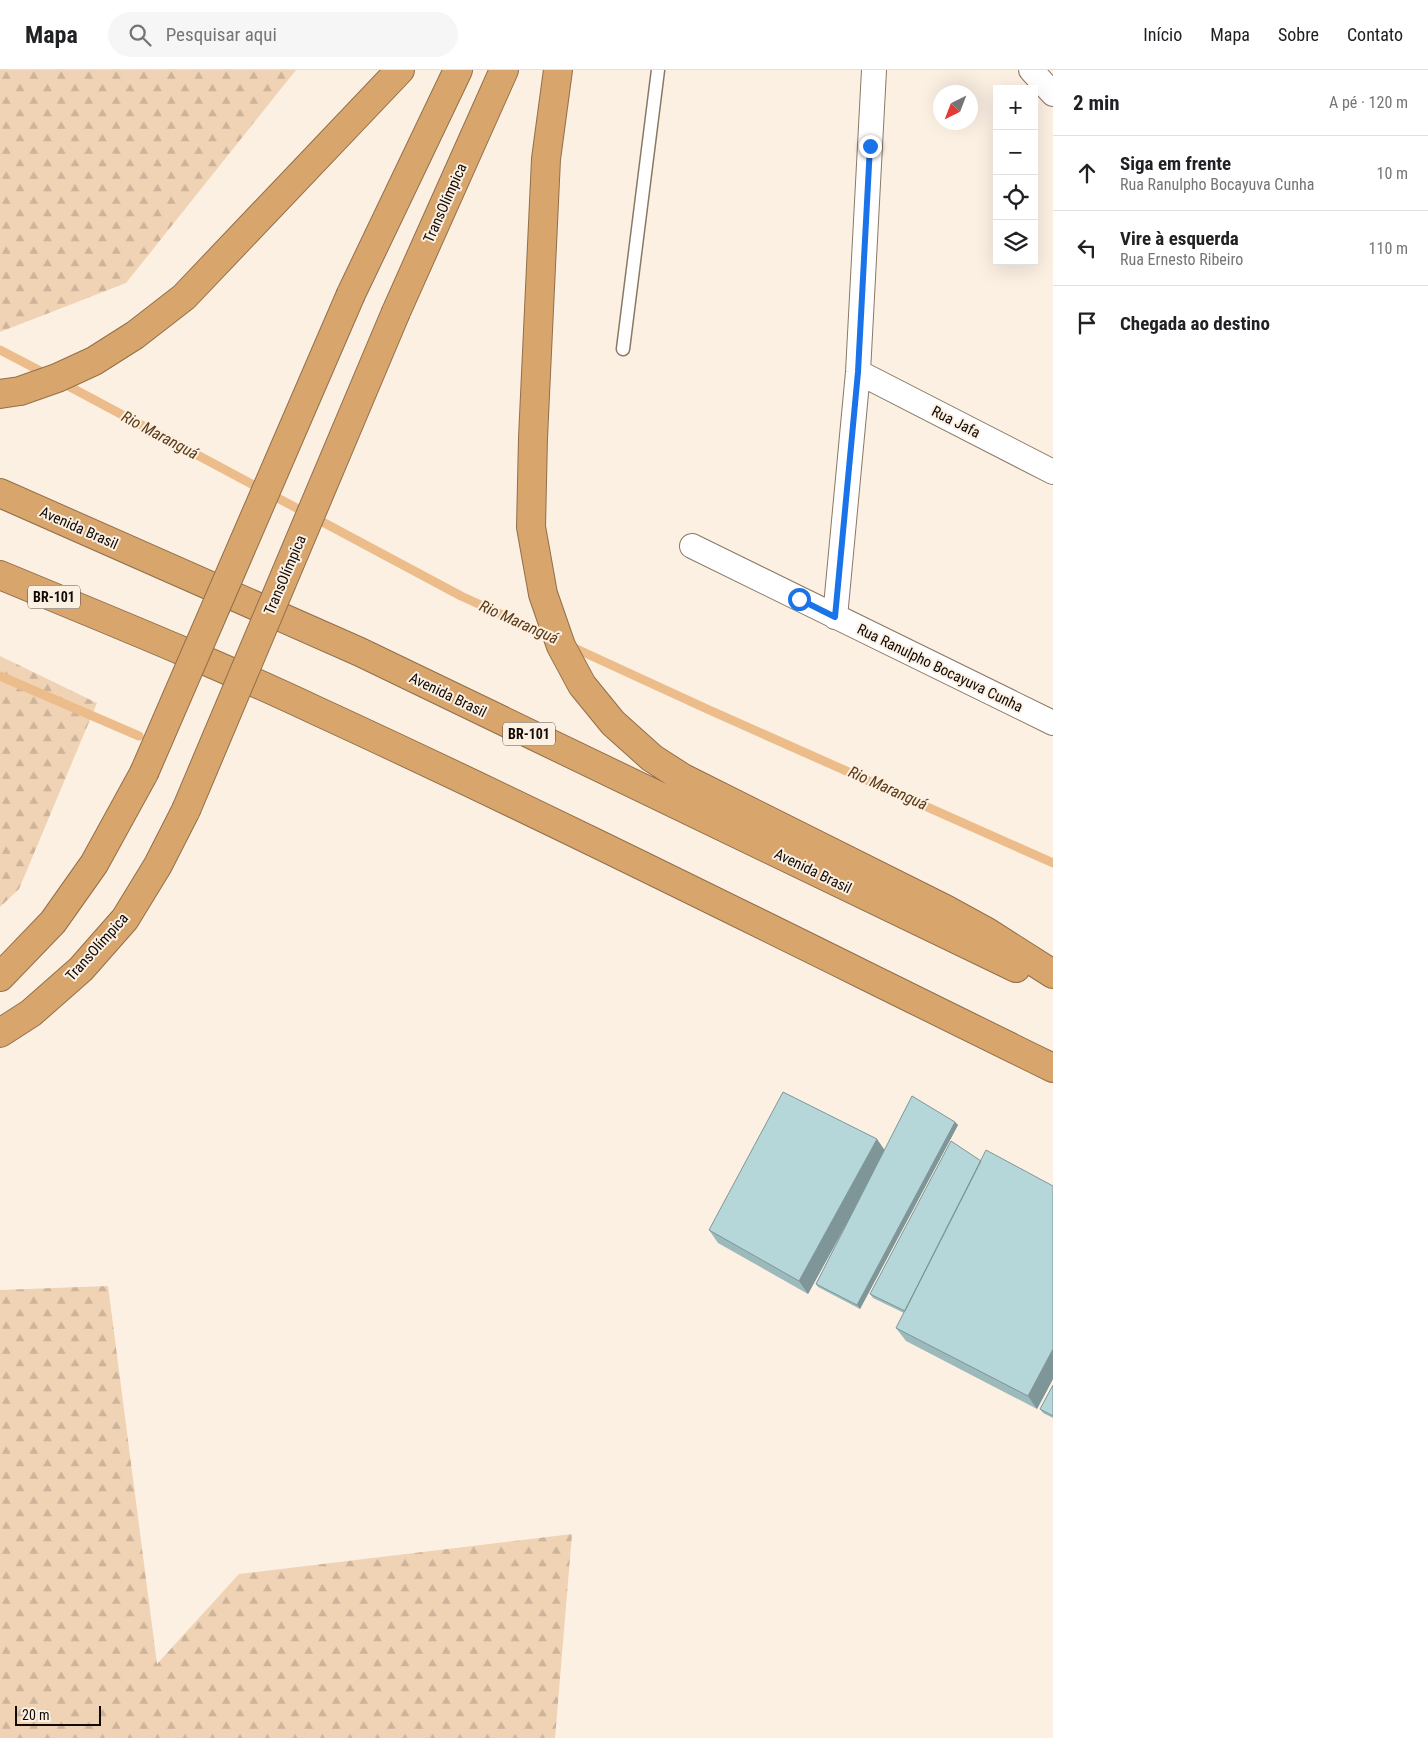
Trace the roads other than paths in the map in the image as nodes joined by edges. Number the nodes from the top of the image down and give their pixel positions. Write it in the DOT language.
graph roads {
  1 [pos="400,70"];
  2 [pos="458,70"];
  3 [pos="504,70"];
  4 [pos="558,70"];
  5 [pos="658,70"];
  6 [pos="874,70"];
  7 [pos="1031,70"];
  8 [pos="1053,94"];
  9 [pos="623,349"];
  10 [pos="858,372"];
  11 [pos="0,394"];
  12 [pos="1053,472"];
  13 [pos="0,493"];
  14 [pos="692,546"];
  15 [pos="0,575"];
  16 [pos="0,595"];
  17 [pos="835,617"];
  18 [pos="107,619"];
  19 [pos="1053,723"];
  20 [pos="1053,974"];
  21 [pos="0,977"];
  22 [pos="1053,986"];
  23 [pos="0,1033"];
  24 [pos="1053,1068"];
  1 -- 11 [label="highway"];
  2 -- 21 [label="highway, bridge"];
  3 -- 23 [label="highway, TransOlímpica, bridge"];
  4 -- 20 [label="highway"];
  5 -- 9 [label="lane"];
  6 -- 10 [label="street"];
  7 -- 8 [label="street"];
  10 -- 12 [label="street, Rua Jafa"];
  10 -- 17 [label="street"];
  13 -- 22 [label="highway, Avenida Brasil / BR-101"];
  14 -- 17 [label="street, Rua Ranulpho Bocayuva Cunha"];
  15 -- 18 [label="highway, BR-101"];
  16 -- 18 [label="highway"];
  17 -- 19 [label="street, Rua Ranulpho Bocayuva Cunha"];
  18 -- 24 [label="highway, BR-101"];
}
